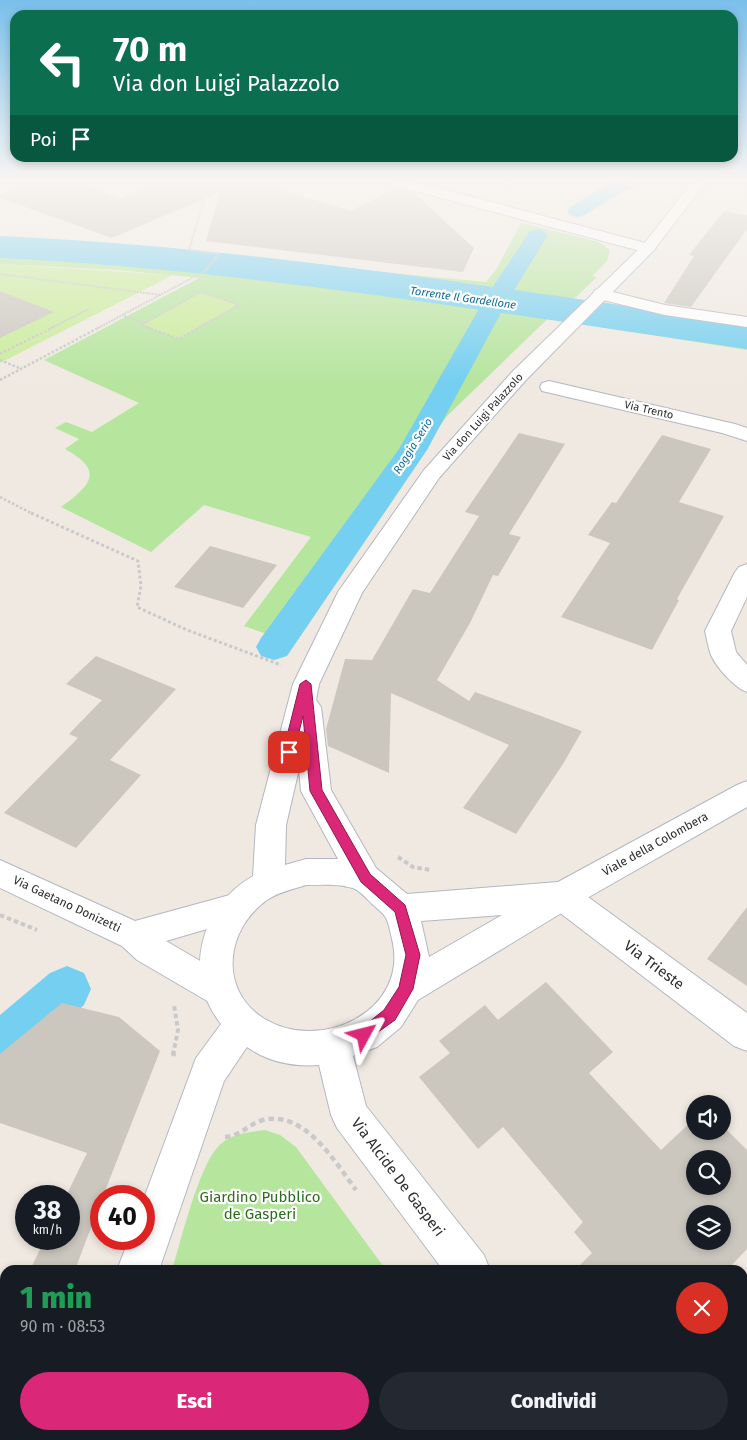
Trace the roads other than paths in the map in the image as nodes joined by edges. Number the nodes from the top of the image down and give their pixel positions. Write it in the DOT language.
graph roads {
  1 [pos="648,248"];
  2 [pos="597,299"];
  3 [pos="747,322"];
  4 [pos="549,386"];
  5 [pos="747,435"];
  6 [pos="747,572"];
  7 [pos="747,682"];
  8 [pos="306,684"];
  9 [pos="747,793"];
  10 [pos="0,873"];
  11 [pos="365,878"];
  12 [pos="268,883"];
  13 [pos="562,896"];
  14 [pos="237,907"];
  15 [pos="401,909"];
  16 [pos="134,936"];
  17 [pos="406,989"];
  18 [pos="221,992"];
  19 [pos="242,1024"];
  20 [pos="747,1034"];
  21 [pos="333,1047"];
  22 [pos="140,1265"];
  23 [pos="465,1265"];
  1 -- 2 [label="street, Via don Luigi Palazzolo"];
  2 -- 3 [label="street"];
  2 -- 8 [label="street, Via don Luigi Palazzolo"];
  4 -- 5 [label="street, Via Trento"];
  6 -- 7 [label="street"];
  8 -- 11 [label="street"];
  8 -- 12 [label="street, Via don Luigi Palazzolo"];
  9 -- 13 [label="street, Viale della Colombera"];
  10 -- 16 [label="street, Via Gaetano Donizetti"];
  11 -- 12 [label="street"];
  11 -- 15 [label="street"];
  12 -- 14 [label="street"];
  13 -- 15 [label="street, Viale della Colombera"];
  13 -- 17 [label="street, Viale della Colombera"];
  13 -- 20 [label="street, Via Trieste"];
  14 -- 16 [label="street, Via Gaetano Donizetti"];
  14 -- 18 [label="street"];
  15 -- 17 [label="street"];
  16 -- 18 [label="street, Via Gaetano Donizetti"];
  17 -- 21 [label="street"];
  18 -- 19 [label="street"];
  19 -- 21 [label="street"];
  19 -- 22 [label="street"];
  21 -- 23 [label="street, Via Alcide De Gasperi"];
}
